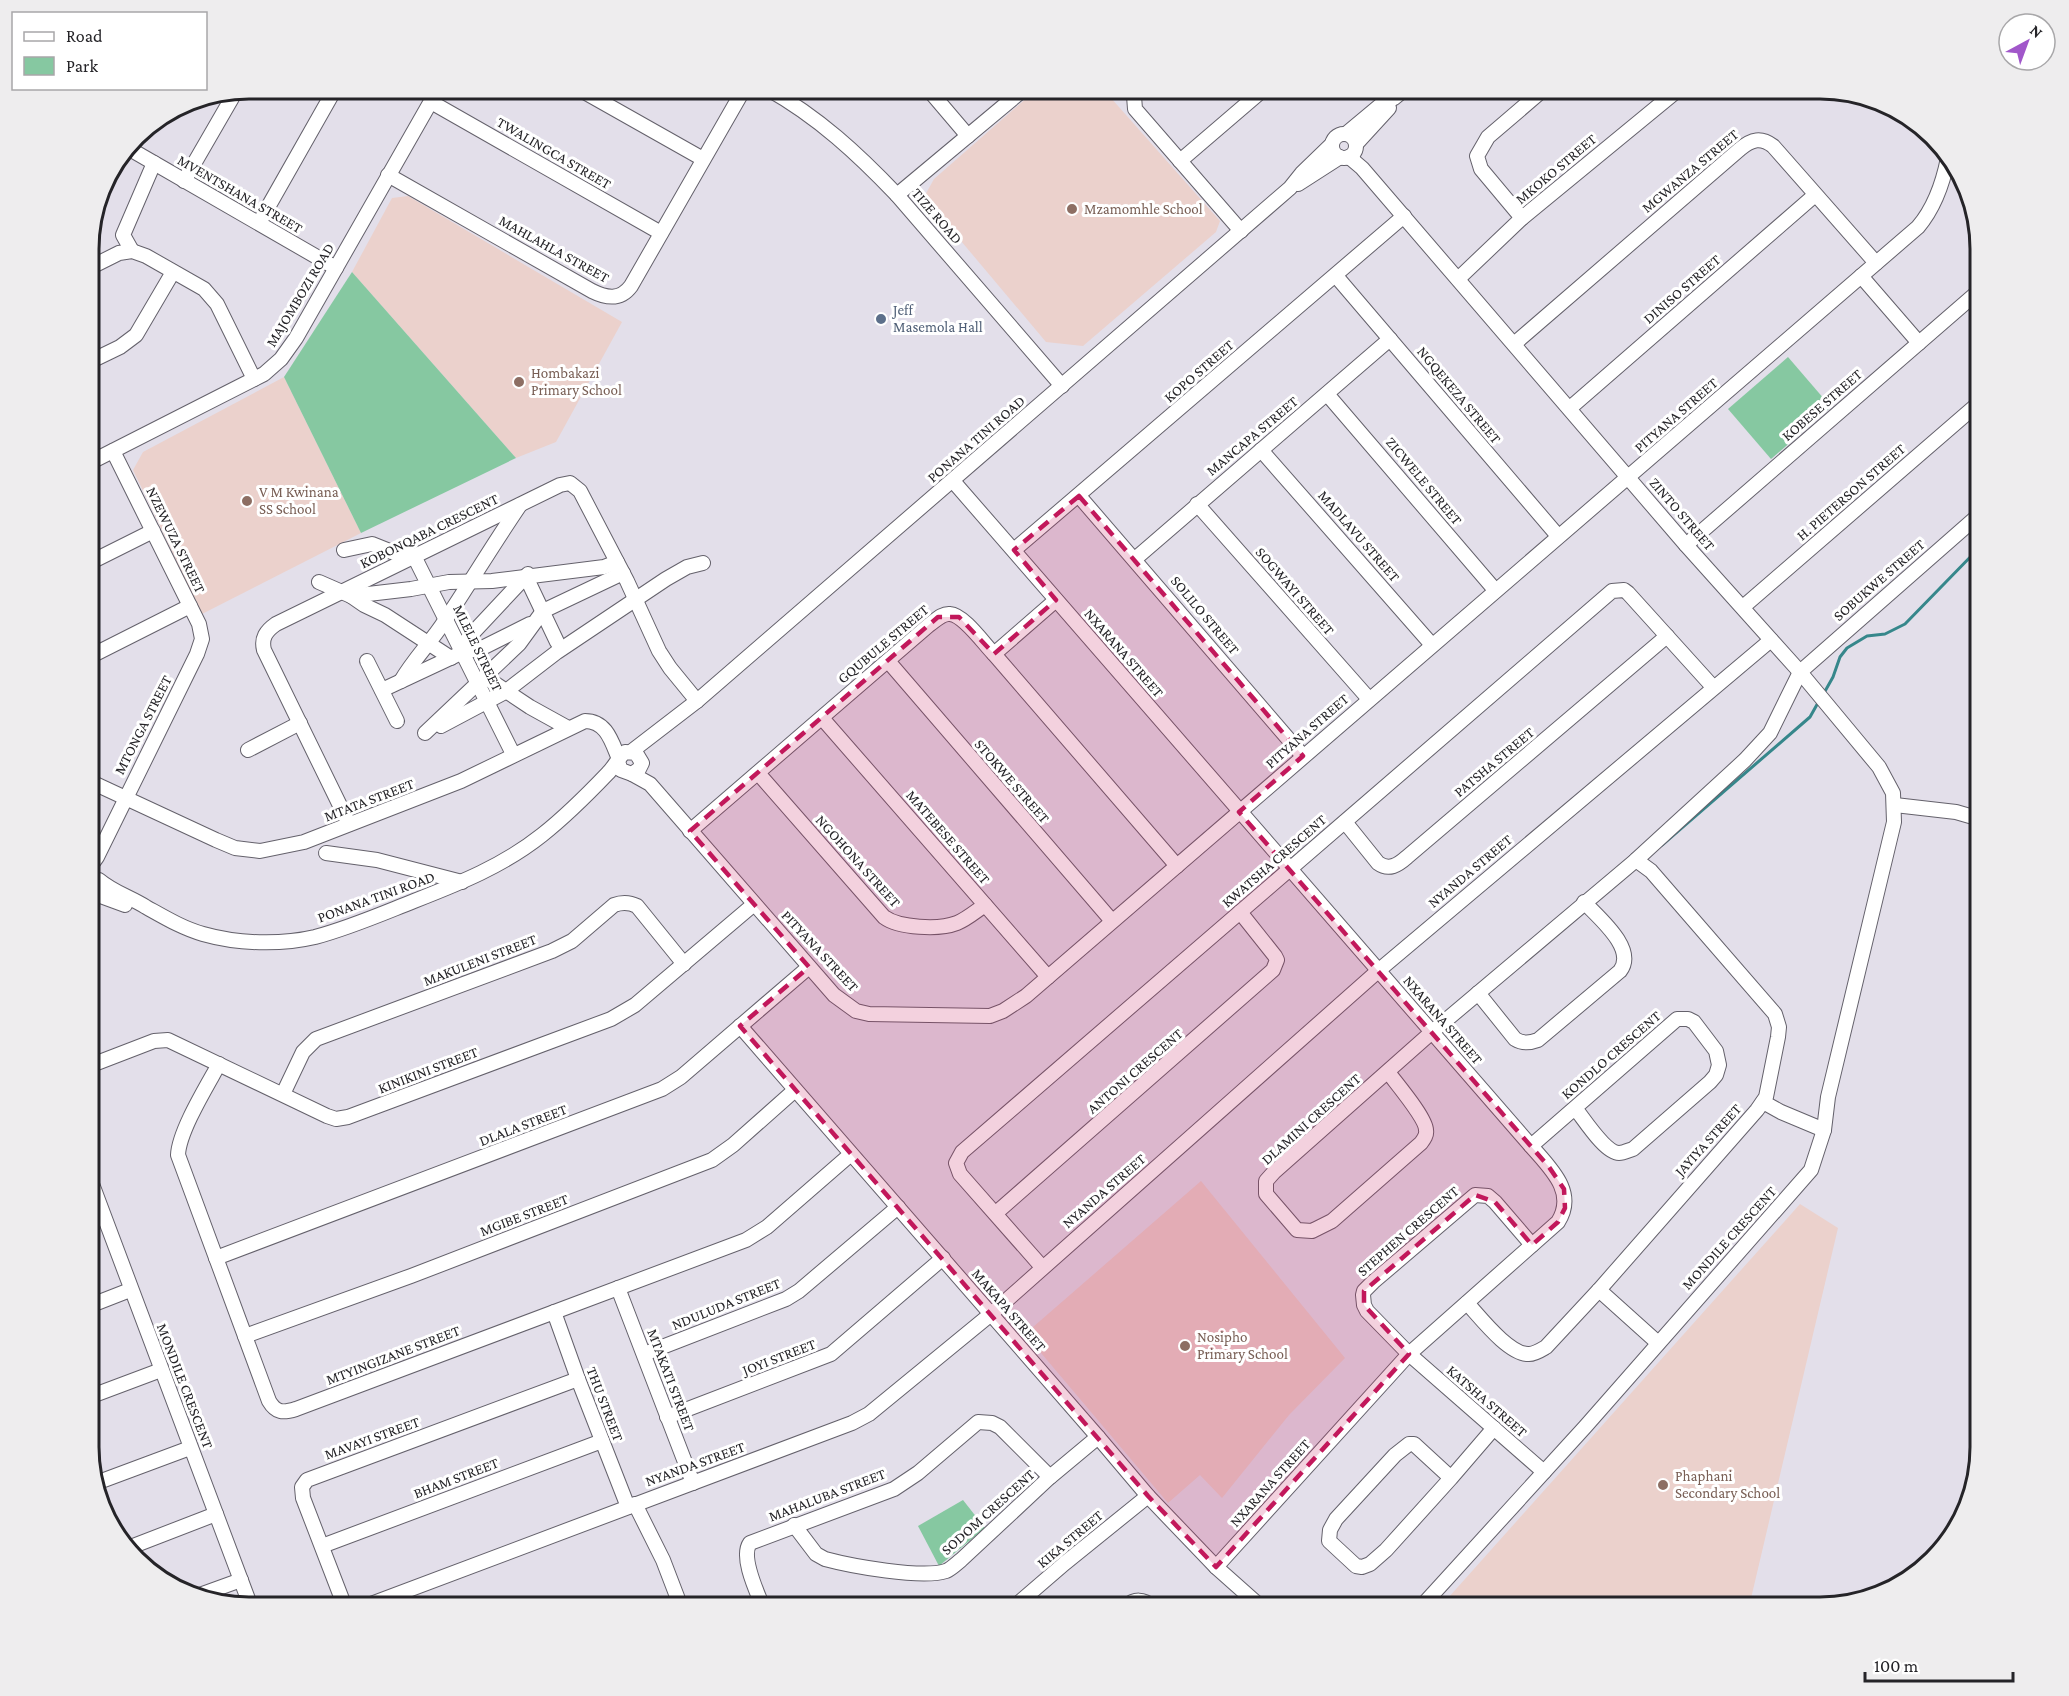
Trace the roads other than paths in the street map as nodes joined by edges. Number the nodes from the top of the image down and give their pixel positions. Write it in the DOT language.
graph roads {
  1 [pos="329,99"];
  2 [pos="432,99"];
  3 [pos="598,99"];
  4 [pos="738,99"];
  5 [pos="786,99"];
  6 [pos="937,99"];
  7 [pos="1011,99"];
  8 [pos="1134,99"];
  9 [pos="1251,99"];
  10 [pos="1392,99"];
  11 [pos="1531,99"];
  12 [pos="1666,99"];
  13 [pos="231,100"];
  14 [pos="430,102"];
  15 [pos="968,136"];
  16 [pos="1332,144"];
  17 [pos="1349,149"];
  18 [pos="134,152"];
  19 [pos="704,159"];
  20 [pos="1180,161"];
  21 [pos="154,164"];
  22 [pos="1946,168"];
  23 [pos="388,175"];
  24 [pos="184,181"];
  25 [pos="1290,188"];
  26 [pos="897,195"];
  27 [pos="1815,195"];
  28 [pos="1404,216"];
  29 [pos="1522,218"];
  30 [pos="259,223"];
  31 [pos="1241,231"];
  32 [pos="661,233"];
  33 [pos="132,251"];
  34 [pos="99,263"];
  35 [pos="1876,263"];
  36 [pos="336,268"];
  37 [pos="173,272"];
  38 [pos="1336,276"];
  39 [pos="1861,276"];
  40 [pos="1458,279"];
  41 [pos="1970,300"];
  42 [pos="1390,339"];
  43 [pos="1919,343"];
  44 [pos="1514,344"];
  45 [pos="99,357"];
  46 [pos="254,379"];
  47 [pos="1062,386"];
  48 [pos="1327,394"];
  49 [pos="1570,408"];
  50 [pos="1970,411"];
  51 [pos="1261,450"];
  52 [pos="113,451"];
  53 [pos="99,458"];
  54 [pos="1628,478"];
  55 [pos="953,481"];
  56 [pos="535,488"];
  57 [pos="1079,496"];
  58 [pos="521,504"];
  59 [pos="1197,504"];
  60 [pos="1970,523"];
  61 [pos="153,531"];
  62 [pos="1558,536"];
  63 [pos="1686,545"];
  64 [pos="344,550"];
  65 [pos="1014,550"];
  66 [pos="414,556"];
  67 [pos="99,558"];
  68 [pos="1135,559"];
  69 [pos="703,563"];
  70 [pos="620,567"];
  71 [pos="528,577"];
  72 [pos="319,582"];
  73 [pos="470,582"];
  74 [pos="428,585"];
  75 [pos="1495,590"];
  76 [pos="346,594"];
  77 [pos="635,600"];
  78 [pos="1056,600"];
  79 [pos="190,606"];
  80 [pos="1743,607"];
  81 [pos="541,615"];
  82 [pos="445,620"];
  83 [pos="1667,636"];
  84 [pos="1771,640"];
  85 [pos="557,642"];
  86 [pos="429,644"];
  87 [pos="1432,645"];
  88 [pos="99,652"];
  89 [pos="457,653"];
  90 [pos="994,654"];
  91 [pos="367,661"];
  92 [pos="888,661"];
  93 [pos="1800,672"];
  94 [pos="401,681"];
  95 [pos="481,681"];
  96 [pos="1713,687"];
  97 [pos="382,690"];
  98 [pos="505,692"];
  99 [pos="1369,699"];
  100 [pos="698,700"];
  101 [pos="486,703"];
  102 [pos="682,714"];
  103 [pos="822,718"];
  104 [pos="397,721"];
  105 [pos="300,723"];
  106 [pos="441,726"];
  107 [pos="568,728"];
  108 [pos="425,733"];
  109 [pos="248,750"];
  110 [pos="513,754"];
  111 [pos="625,756"];
  112 [pos="1303,756"];
  113 [pos="635,769"];
  114 [pos="758,772"];
  115 [pos="99,785"];
  116 [pos="125,797"];
  117 [pos="580,802"];
  118 [pos="1895,805"];
  119 [pos="1239,812"];
  120 [pos="1970,816"];
  121 [pos="1345,822"];
  122 [pos="350,824"];
  123 [pos="690,831"];
  124 [pos="326,853"];
  125 [pos="99,858"];
  126 [pos="1636,860"];
  127 [pos="1177,866"];
  128 [pos="1289,869"];
  129 [pos="99,877"];
  130 [pos="463,882"];
  131 [pos="99,898"];
  132 [pos="1584,902"];
  133 [pos="753,905"];
  134 [pos="985,905"];
  135 [pos="1240,912"];
  136 [pos="161,917"];
  137 [pos="1112,921"];
  138 [pos="684,964"];
  139 [pos="809,967"];
  140 [pos="1378,971"];
  141 [pos="1048,977"];
  142 [pos="1478,993"];
  143 [pos="740,1026"];
  144 [pos="1432,1032"];
  145 [pos="99,1062"];
  146 [pos="219,1064"];
  147 [pos="1388,1072"];
  148 [pos="795,1090"];
  149 [pos="283,1094"];
  150 [pos="1763,1102"];
  151 [pos="1575,1108"];
  152 [pos="1824,1130"];
  153 [pos="1531,1146"];
  154 [pos="851,1154"];
  155 [pos="898,1207"];
  156 [pos="996,1214"];
  157 [pos="99,1218"];
  158 [pos="1532,1245"];
  159 [pos="216,1258"];
  160 [pos="943,1258"];
  161 [pos="1042,1267"];
  162 [pos="618,1288"];
  163 [pos="130,1290"];
  164 [pos="1599,1290"];
  165 [pos="99,1301"];
  166 [pos="1467,1303"];
  167 [pos="554,1312"];
  168 [pos="991,1314"];
  169 [pos="244,1336"];
  170 [pos="1658,1343"];
  171 [pos="644,1354"];
  172 [pos="1409,1354"];
  173 [pos="161,1370"];
  174 [pos="578,1379"];
  175 [pos="99,1393"];
  176 [pos="667,1417"];
  177 [pos="1494,1428"];
  178 [pos="1098,1437"];
  179 [pos="602,1441"];
  180 [pos="190,1448"];
  181 [pos="1544,1472"];
  182 [pos="1050,1477"];
  183 [pos="1451,1478"];
  184 [pos="103,1480"];
  185 [pos="693,1483"];
  186 [pos="1148,1496"];
  187 [pos="632,1506"];
  188 [pos="216,1514"];
  189 [pos="794,1525"];
  190 [pos="135,1545"];
  191 [pos="322,1546"];
  192 [pos="1216,1567"];
  193 [pos="241,1580"];
  194 [pos="209,1592"];
  195 [pos="247,1597"];
  196 [pos="341,1597"];
  197 [pos="392,1597"];
  198 [pos="677,1597"];
  199 [pos="759,1597"];
  200 [pos="1026,1597"];
  201 [pos="1249,1597"];
  202 [pos="1431,1597"];
  1 -- 30 [label="street"];
  2 -- 14 [label="street, MAJOMBOZI ROAD"];
  3 -- 19 [label="street"];
  4 -- 19 [label="street, MAHLAHLA STREET"];
  5 -- 26 [label="street, TIZE ROAD"];
  6 -- 15 [label="street"];
  7 -- 15 [label="street"];
  8 -- 20 [label="street"];
  9 -- 20 [label="street"];
  10 -- 17 [label="street, PONANA TINI ROAD"];
  11 -- 29 [label="street"];
  12 -- 29 [label="street, MKOKO STREET"];
  13 -- 24 [label="street"];
  14 -- 23 [label="street, MAJOMBOZI ROAD"];
  14 -- 32 [label="street, TWALINGCA STREET"];
  15 -- 26 [label="street"];
  16 -- 17 [label="street, ZINTO STREET"];
  16 -- 25 [label="street, PONANA TINI ROAD"];
  17 -- 25 [label="street, PONANA TINI ROAD"];
  17 -- 28 [label="street, ZINTO STREET"];
  18 -- 21 [label="street, MVENTSHANA STREET"];
  19 -- 32 [label="street, MAHLAHLA STREET"];
  20 -- 31 [label="street"];
  21 -- 24 [label="street, MVENTSHANA STREET"];
  21 -- 33 [label="street"];
  22 -- 35 [label="street, PITYANA STREET"];
  23 -- 32 [label="street, MAHLAHLA STREET"];
  23 -- 36 [label="street, MAJOMBOZI ROAD"];
  24 -- 30 [label="street, MVENTSHANA STREET"];
  25 -- 31 [label="street, PONANA TINI ROAD"];
  26 -- 47 [label="street, TIZE ROAD"];
  27 -- 35 [label="street, MGWANZA STREET"];
  27 -- 44 [label="street, MGWANZA STREET"];
  27 -- 49 [label="street, DINISO STREET"];
  28 -- 38 [label="street, KOPO STREET"];
  28 -- 40 [label="street, ZINTO STREET"];
  29 -- 40 [label="street, MKOKO STREET"];
  30 -- 36 [label="street, MVENTSHANA STREET"];
  31 -- 47 [label="street, PONANA TINI ROAD"];
  33 -- 34 [label="street"];
  33 -- 37 [label="street"];
  35 -- 39 [label="street, PITYANA STREET"];
  36 -- 46 [label="street, MAJOMBOZI ROAD"];
  37 -- 45 [label="street"];
  37 -- 46 [label="street"];
  38 -- 42 [label="street, NGQEKEZA STREET"];
  38 -- 57 [label="street, KOPO STREET"];
  39 -- 43 [label="street"];
  39 -- 54 [label="street, PITYANA STREET"];
  40 -- 44 [label="street, ZINTO STREET"];
  41 -- 43 [label="street, KOBESE STREET"];
  42 -- 48 [label="street, MANCAPA STREET"];
  42 -- 62 [label="street, NGQEKEZA STREET"];
  43 -- 63 [label="street, KOBESE STREET"];
  44 -- 49 [label="street, ZINTO STREET"];
  46 -- 52 [label="street, MAJOMBOZI ROAD"];
  47 -- 55 [label="street, PONANA TINI ROAD"];
  48 -- 51 [label="street, MANCAPA STREET"];
  48 -- 75 [label="street, ZICWELE STREET"];
  49 -- 54 [label="street, ZINTO STREET"];
  50 -- 80 [label="street, H. PIETERSON STREET"];
  51 -- 59 [label="street, MANCAPA STREET"];
  51 -- 87 [label="street, MADLAVU STREET"];
  52 -- 53 [label="street, MAJOMBOZI ROAD"];
  52 -- 61 [label="street, NZEWUZA STREET"];
  54 -- 62 [label="street, PITYANA STREET"];
  54 -- 63 [label="street, ZINTO STREET"];
  55 -- 65 [label="street, NXARANA STREET"];
  55 -- 100 [label="street, PONANA TINI ROAD"];
  56 -- 58 [label="street"];
  57 -- 65 [label="street, KOPO STREET"];
  57 -- 68 [label="street, SOLILO STREET"];
  58 -- 66 [label="street, KOBONQABA CRESCENT"];
  58 -- 70 [label="street, KOBONQABA CRESCENT"];
  58 -- 73 [label="street"];
  59 -- 68 [label="street, MANCAPA STREET"];
  59 -- 99 [label="street, SOGWAYI STREET"];
  60 -- 93 [label="street, SOBUKWE STREET"];
  61 -- 67 [label="street"];
  61 -- 79 [label="street, NZEWUZA STREET"];
  62 -- 75 [label="street, PITYANA STREET"];
  63 -- 80 [label="street, ZINTO STREET"];
  64 -- 66 [label="street"];
  65 -- 78 [label="street, NXARANA STREET"];
  66 -- 74 [label="street, MLELE STREET"];
  66 -- 76 [label="street, KOBONQABA CRESCENT"];
  68 -- 112 [label="street, SOLILO STREET"];
  69 -- 77 [label="street"];
  70 -- 71 [label="street"];
  70 -- 77 [label="street, KOBONQABA CRESCENT"];
  70 -- 81 [label="street"];
  71 -- 73 [label="street"];
  71 -- 81 [label="street"];
  71 -- 89 [label="street"];
  72 -- 76 [label="street"];
  73 -- 74 [label="street"];
  73 -- 82 [label="street"];
  74 -- 76 [label="street"];
  74 -- 82 [label="street, MLELE STREET"];
  75 -- 87 [label="street, PITYANA STREET"];
  76 -- 86 [label="street"];
  76 -- 105 [label="street, KOBONQABA CRESCENT"];
  77 -- 98 [label="street"];
  77 -- 100 [label="street, KOBONQABA CRESCENT"];
  78 -- 90 [label="street"];
  78 -- 119 [label="street, NXARANA STREET"];
  79 -- 88 [label="street, NZEWUZA STREET"];
  79 -- 116 [label="street, MTONGA STREET"];
  80 -- 84 [label="street, ZINTO STREET"];
  81 -- 85 [label="street"];
  81 -- 89 [label="street"];
  81 -- 95 [label="street"];
  82 -- 86 [label="street"];
  82 -- 89 [label="street, MLELE STREET"];
  83 -- 96 [label="street, KWATSHA CRESCENT"];
  83 -- 121 [label="street, PATSHA STREET"];
  83 -- 121 [label="street, KWATSHA CRESCENT"];
  84 -- 93 [label="street, ZINTO STREET"];
  84 -- 96 [label="street, NYANDA STREET"];
  86 -- 89 [label="street"];
  86 -- 94 [label="street"];
  87 -- 99 [label="street, PITYANA STREET"];
  89 -- 94 [label="street"];
  89 -- 95 [label="street, MLELE STREET"];
  90 -- 92 [label="street, GQUBULE STREET"];
  90 -- 127 [label="street, GQUBULE STREET"];
  91 -- 97 [label="street"];
  92 -- 103 [label="street, GQUBULE STREET"];
  92 -- 137 [label="street, STOKWE STREET"];
  93 -- 118 [label="street, ZINTO STREET"];
  93 -- 126 [label="street"];
  94 -- 97 [label="street"];
  95 -- 98 [label="street"];
  95 -- 101 [label="street, MLELE STREET"];
  95 -- 108 [label="street"];
  96 -- 140 [label="street, NYANDA STREET"];
  97 -- 104 [label="street"];
  98 -- 101 [label="street"];
  98 -- 107 [label="street"];
  99 -- 112 [label="street, PITYANA STREET"];
  100 -- 102 [label="street, PONANA TINI ROAD"];
  101 -- 106 [label="street"];
  101 -- 110 [label="street, MLELE STREET"];
  102 -- 111 [label="street, PONANA TINI ROAD"];
  102 -- 113 [label="street, PONANA TINI ROAD"];
  103 -- 114 [label="street, GQUBULE STREET"];
  103 -- 134 [label="street, MATEBESE STREET"];
  105 -- 109 [label="street"];
  105 -- 122 [label="street, KOBONQABA CRESCENT"];
  107 -- 110 [label="street, MTATA STREET"];
  107 -- 111 [label="street, MTATA STREET"];
  110 -- 122 [label="street, MTATA STREET"];
  111 -- 113 [label="street"];
  111 -- 113 [label="street"];
  111 -- 117 [label="street, PONANA TINI ROAD"];
  112 -- 119 [label="street, PITYANA STREET"];
  113 -- 117 [label="street, PONANA TINI ROAD"];
  113 -- 123 [label="street, PITYANA STREET"];
  114 -- 123 [label="street, GQUBULE STREET"];
  114 -- 134 [label="street, NGOHONA STREET"];
  115 -- 116 [label="street, MTATA STREET"];
  116 -- 122 [label="street, MTATA STREET"];
  116 -- 125 [label="street, MTONGA STREET"];
  117 -- 130 [label="street, PONANA TINI ROAD"];
  118 -- 120 [label="street"];
  118 -- 152 [label="street, MONDILE CRESCENT"];
  119 -- 127 [label="street, PITYANA STREET"];
  119 -- 128 [label="street, NXARANA STREET"];
  121 -- 128 [label="street, KWATSHA CRESCENT"];
  123 -- 133 [label="street, PITYANA STREET"];
  124 -- 130 [label="street"];
  126 -- 132 [label="street"];
  126 -- 150 [label="street, JAYIYA STREET"];
  127 -- 137 [label="street, PITYANA STREET"];
  128 -- 135 [label="street, KWATSHA CRESCENT"];
  128 -- 140 [label="street, NXARANA STREET"];
  129 -- 136 [label="street, PONANA TINI ROAD"];
  130 -- 136 [label="street, PONANA TINI ROAD"];
  131 -- 136 [label="street, PONANA TINI ROAD"];
  132 -- 142 [label="street"];
  132 -- 142 [label="street"];
  133 -- 138 [label="street, KINIKINI STREET"];
  133 -- 139 [label="street, PITYANA STREET"];
  134 -- 141 [label="street, MATEBESE STREET"];
  135 -- 156 [label="street, ANTONI CRESCENT"];
  135 -- 156 [label="street, KWATSHA CRESCENT"];
  137 -- 141 [label="street, PITYANA STREET"];
  138 -- 149 [label="street, KINIKINI STREET"];
  138 -- 149 [label="street, MAKULENI STREET"];
  139 -- 141 [label="street, PITYANA STREET"];
  139 -- 143 [label="street, DLALA STREET"];
  140 -- 144 [label="street, NXARANA STREET"];
  140 -- 161 [label="street, NYANDA STREET"];
  142 -- 144 [label="street"];
  143 -- 148 [label="street, MAKAPA STREET"];
  143 -- 159 [label="street, DLALA STREET"];
  144 -- 147 [label="street, DLAMINI CRESCENT"];
  144 -- 153 [label="street, NXARANA STREET"];
  145 -- 146 [label="street, KINIKINI STREET"];
  146 -- 149 [label="street, KINIKINI STREET"];
  146 -- 159 [label="street, MTYINGIZANE STREET"];
  147 -- 147 [label="street, DLAMINI CRESCENT"];
  148 -- 154 [label="street, MAKAPA STREET"];
  148 -- 169 [label="street, MGIBE STREET"];
  150 -- 152 [label="street"];
  150 -- 164 [label="street, JAYIYA STREET"];
  151 -- 151 [label="street, KONDLO CRESCENT"];
  151 -- 153 [label="street, KONDLO CRESCENT"];
  152 -- 170 [label="street, MONDILE CRESCENT"];
  153 -- 158 [label="street, NXARANA STREET"];
  154 -- 155 [label="street, MAKAPA STREET"];
  154 -- 162 [label="street, MTYINGIZANE STREET"];
  155 -- 160 [label="street, MAKAPA STREET"];
  155 -- 171 [label="street, NDULUDA STREET"];
  156 -- 161 [label="street, KWATSHA CRESCENT"];
  157 -- 163 [label="street, MONDILE CRESCENT"];
  158 -- 166 [label="street, NXARANA STREET"];
  158 -- 172 [label="street, STEPHEN CRESCENT"];
  159 -- 169 [label="street, MTYINGIZANE STREET"];
  160 -- 168 [label="street, MAKAPA STREET"];
  160 -- 176 [label="street, JOYI STREET"];
  161 -- 168 [label="street, NYANDA STREET"];
  162 -- 167 [label="street, MTYINGIZANE STREET"];
  162 -- 171 [label="street, MTAKATI STREET"];
  163 -- 165 [label="street"];
  163 -- 173 [label="street, MONDILE CRESCENT"];
  164 -- 166 [label="street, JAYIYA STREET"];
  164 -- 170 [label="street"];
  166 -- 172 [label="street, NXARANA STREET"];
  167 -- 169 [label="street, MTYINGIZANE STREET"];
  167 -- 174 [label="street, THU STREET"];
  168 -- 178 [label="street, MAKAPA STREET"];
  168 -- 185 [label="street, NYANDA STREET"];
  170 -- 181 [label="street, MONDILE CRESCENT"];
  171 -- 176 [label="street, MTAKATI STREET"];
  172 -- 177 [label="street, KATSHA STREET"];
  172 -- 192 [label="street, NXARANA STREET"];
  173 -- 175 [label="street"];
  173 -- 180 [label="street, MONDILE CRESCENT"];
  174 -- 179 [label="street, THU STREET"];
  174 -- 191 [label="street, MAVAYI STREET"];
  176 -- 185 [label="street, MTAKATI STREET"];
  177 -- 181 [label="street, KATSHA STREET"];
  177 -- 183 [label="street"];
  178 -- 182 [label="street, SODOM CRESCENT"];
  178 -- 186 [label="street, MAKAPA STREET"];
  179 -- 187 [label="street, THU STREET"];
  179 -- 191 [label="street, BHAM STREET"];
  180 -- 184 [label="street"];
  180 -- 188 [label="street, MONDILE CRESCENT"];
  181 -- 202 [label="street, MONDILE CRESCENT"];
  182 -- 189 [label="street, MAHALUBA STREET"];
  182 -- 189 [label="street, SODOM CRESCENT"];
  183 -- 183 [label="street"];
  185 -- 187 [label="street, NYANDA STREET"];
  186 -- 192 [label="street, MAKAPA STREET"];
  186 -- 200 [label="street, KIKA STREET"];
  187 -- 197 [label="street, NYANDA STREET"];
  187 -- 198 [label="street, THU STREET"];
  188 -- 190 [label="street"];
  188 -- 193 [label="street, MONDILE CRESCENT"];
  189 -- 199 [label="street, MAHALUBA STREET"];
  191 -- 196 [label="street, MAVAYI STREET"];
  192 -- 201 [label="street, MAKAPA STREET"];
  193 -- 194 [label="street"];
  193 -- 195 [label="street, MONDILE CRESCENT"];
}
